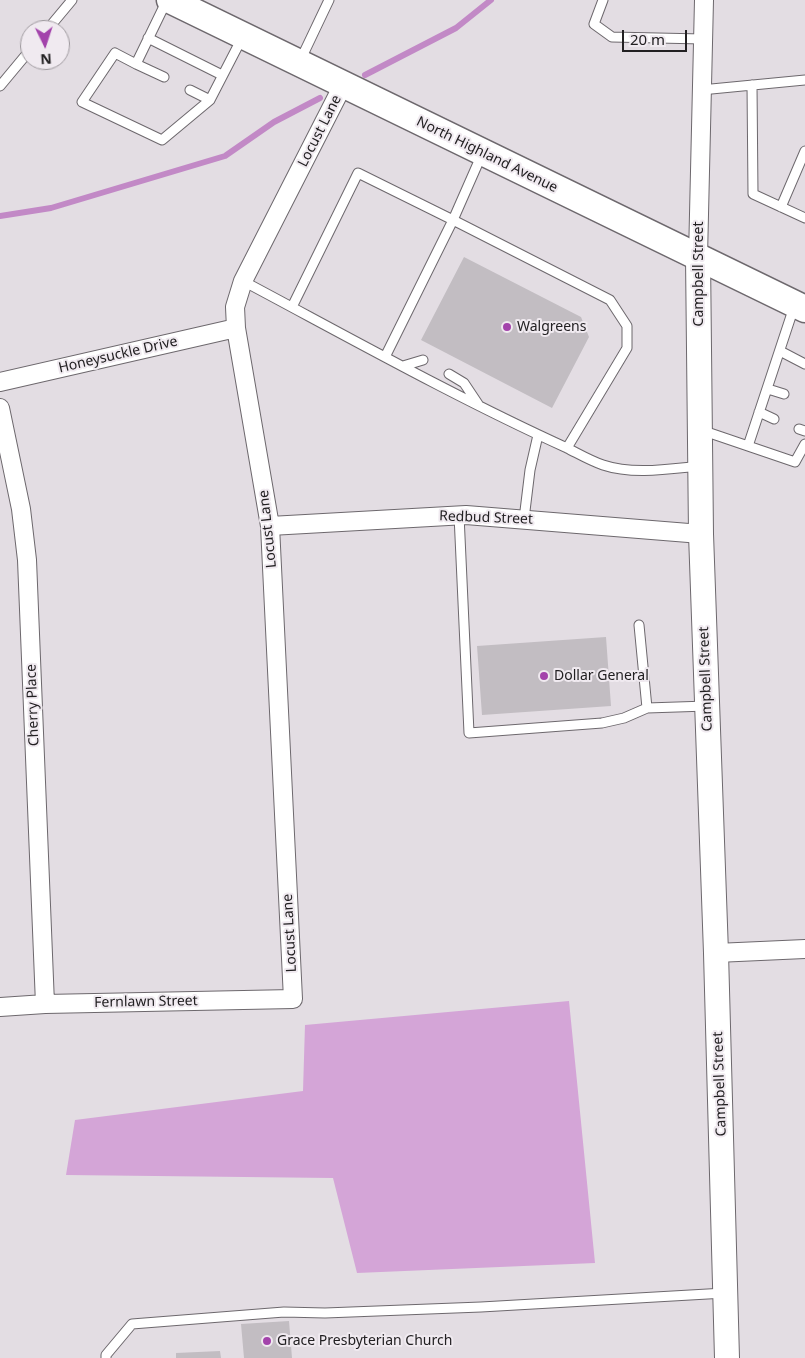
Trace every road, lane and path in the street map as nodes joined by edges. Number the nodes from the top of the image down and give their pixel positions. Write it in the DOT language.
graph roads {
  1 [pos="72,0"];
  2 [pos="329,0"];
  3 [pos="603,0"];
  4 [pos="704,0"];
  5 [pos="178,2"];
  6 [pos="55,20"];
  7 [pos="243,36"];
  8 [pos="148,38"];
  9 [pos="703,40"];
  10 [pos="20,62"];
  11 [pos="299,63"];
  12 [pos="136,64"];
  13 [pos="222,74"];
  14 [pos="164,77"];
  15 [pos="805,80"];
  16 [pos="752,85"];
  17 [pos="0,86"];
  18 [pos="351,89"];
  19 [pos="190,90"];
  20 [pos="702,90"];
  21 [pos="210,100"];
  22 [pos="805,151"];
  23 [pos="482,153"];
  24 [pos="781,207"];
  25 [pos="805,218"];
  26 [pos="454,220"];
  27 [pos="698,257"];
  28 [pos="243,281"];
  29 [pos="292,306"];
  30 [pos="800,307"];
  31 [pos="236,328"];
  32 [pos="780,351"];
  33 [pos="385,357"];
  34 [pos="424,360"];
  35 [pos="805,364"];
  36 [pos="403,366"];
  37 [pos="449,374"];
  38 [pos="0,382"];
  39 [pos="768,389"];
  40 [pos="784,394"];
  41 [pos="478,404"];
  42 [pos="0,408"];
  43 [pos="759,412"];
  44 [pos="774,419"];
  45 [pos="700,429"];
  46 [pos="538,435"];
  47 [pos="805,444"];
  48 [pos="748,446"];
  49 [pos="567,448"];
  50 [pos="700,466"];
  51 [pos="459,515"];
  52 [pos="524,518"];
  53 [pos="270,526"];
  54 [pos="701,534"];
  55 [pos="639,625"];
  56 [pos="707,706"];
  57 [pos="647,708"];
  58 [pos="805,949"];
  59 [pos="716,953"];
  60 [pos="293,1000"];
  61 [pos="45,1004"];
  62 [pos="0,1007"];
  63 [pos="725,1293"];
  64 [pos="106,1358"];
  65 [pos="727,1358"];
  1 -- 6 [label="lane"];
  2 -- 11 [label="lane"];
  3 -- 9 [label="lane"];
  4 -- 9 [label="street, Campbell Street"];
  5 -- 7 [label="main road, North Highland Avenue"];
  5 -- 8 [label="lane"];
  7 -- 11 [label="main road, North Highland Avenue"];
  7 -- 13 [label="lane"];
  8 -- 12 [label="lane"];
  8 -- 13 [label="lane"];
  9 -- 20 [label="street, Campbell Street"];
  10 -- 17 [label="lane"];
  11 -- 18 [label="main road, North Highland Avenue"];
  12 -- 14 [label="lane"];
  12 -- 21 [label="lane"];
  13 -- 21 [label="lane"];
  15 -- 16 [label="lane"];
  16 -- 20 [label="lane"];
  16 -- 24 [label="lane"];
  18 -- 23 [label="main road, North Highland Avenue"];
  18 -- 28 [label="street, Locust Lane"];
  19 -- 21 [label="lane"];
  20 -- 27 [label="street, Campbell Street"];
  22 -- 24 [label="lane"];
  23 -- 26 [label="lane"];
  23 -- 27 [label="main road, North Highland Avenue"];
  24 -- 25 [label="lane"];
  26 -- 29 [label="lane"];
  26 -- 33 [label="lane"];
  26 -- 49 [label="lane"];
  27 -- 30 [label="main road, North Highland Avenue"];
  27 -- 45 [label="main road, Campbell Street"];
  28 -- 29 [label="lane"];
  28 -- 31 [label="street, Locust Lane"];
  29 -- 33 [label="lane"];
  30 -- 32 [label="lane"];
  31 -- 38 [label="street, Honeysuckle Drive"];
  31 -- 53 [label="street, Locust Lane"];
  32 -- 35 [label="lane"];
  32 -- 39 [label="lane"];
  33 -- 36 [label="lane"];
  34 -- 36 [label="lane"];
  36 -- 41 [label="lane"];
  37 -- 41 [label="lane"];
  39 -- 40 [label="lane"];
  39 -- 43 [label="lane"];
  41 -- 46 [label="lane"];
  42 -- 61 [label="street, Cherry Place"];
  43 -- 44 [label="lane"];
  43 -- 48 [label="lane"];
  45 -- 48 [label="lane"];
  45 -- 50 [label="main road, Campbell Street"];
  46 -- 49 [label="lane"];
  46 -- 52 [label="lane"];
  47 -- 48 [label="lane"];
  49 -- 50 [label="lane"];
  50 -- 54 [label="main road, Campbell Street"];
  51 -- 52 [label="street, Redbud Street"];
  51 -- 53 [label="street, Redbud Street"];
  51 -- 57 [label="lane"];
  52 -- 54 [label="street, Redbud Street"];
  53 -- 60 [label="street, Locust Lane"];
  54 -- 56 [label="main road, Campbell Street"];
  55 -- 57 [label="lane"];
  56 -- 57 [label="lane"];
  56 -- 59 [label="main road, Campbell Street"];
  58 -- 59 [label="street"];
  59 -- 63 [label="main road, Campbell Street"];
  60 -- 61 [label="street, Fernlawn Street"];
  61 -- 62 [label="street, Fernlawn Street"];
  63 -- 64 [label="lane"];
  63 -- 65 [label="main road, Campbell Street"];
}
